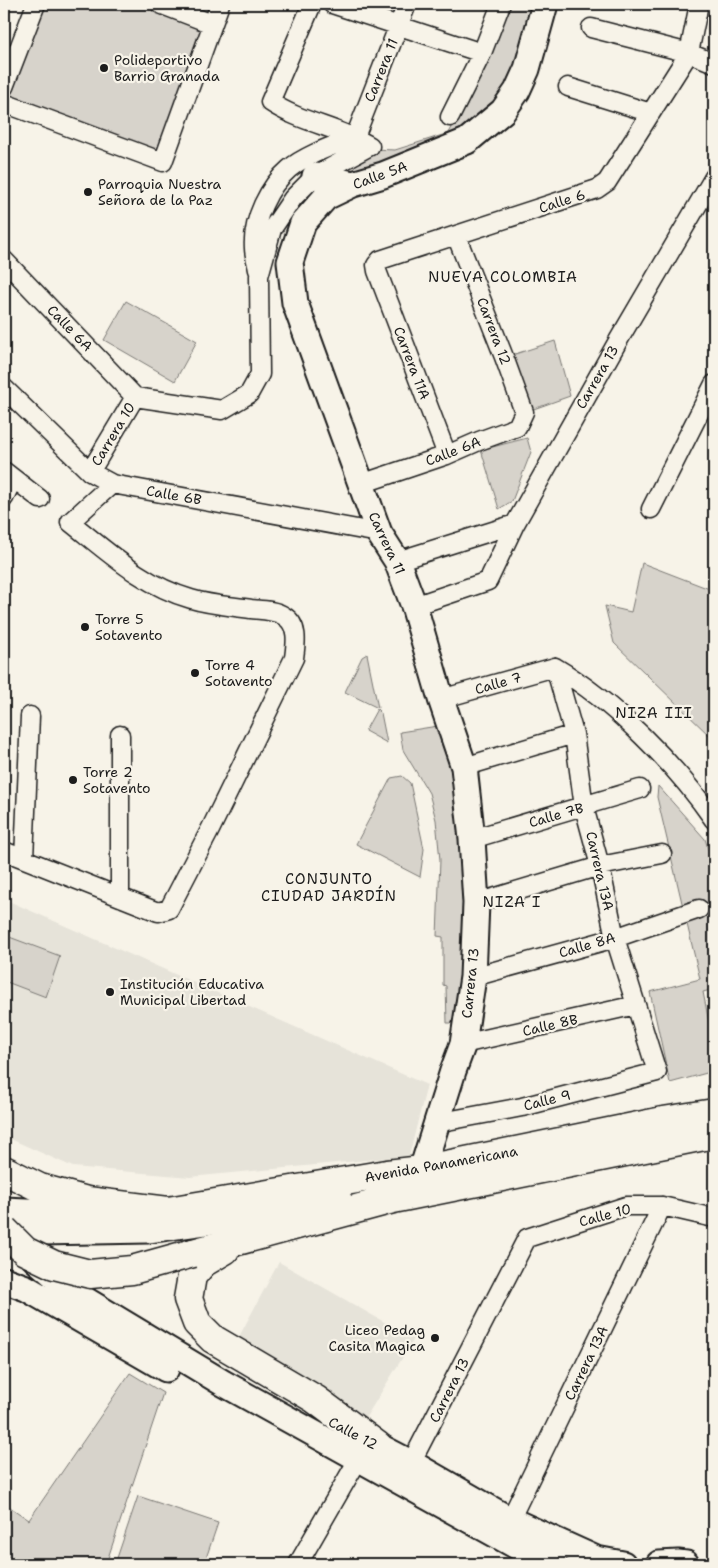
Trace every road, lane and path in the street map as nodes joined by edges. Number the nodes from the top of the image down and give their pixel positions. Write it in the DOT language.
graph roads {
  1 [pos="36,4"];
  2 [pos="160,4"];
  3 [pos="220,4"];
  4 [pos="312,4"];
  5 [pos="332,4"];
  6 [pos="407,4"];
  7 [pos="501,4"];
  8 [pos="545,4"];
  9 [pos="699,4"];
  10 [pos="212,24"];
  11 [pos="399,26"];
  12 [pos="591,28"];
  13 [pos="689,53"];
  14 [pos="482,54"];
  15 [pos="714,63"];
  16 [pos="4,87"];
  17 [pos="568,87"];
  18 [pos="4,103"];
  19 [pos="652,113"];
  20 [pos="450,117"];
  21 [pos="355,137"];
  22 [pos="316,176"];
  23 [pos="714,177"];
  24 [pos="353,184"];
  25 [pos="304,223"];
  26 [pos="456,235"];
  27 [pos="4,260"];
  28 [pos="377,270"];
  29 [pos="259,276"];
  30 [pos="4,388"];
  31 [pos="713,391"];
  32 [pos="135,396"];
  33 [pos="517,428"];
  34 [pos="447,455"];
  35 [pos="90,472"];
  36 [pos="8,475"];
  37 [pos="112,484"];
  38 [pos="361,484"];
  39 [pos="4,498"];
  40 [pos="40,499"];
  41 [pos="651,510"];
  42 [pos="514,524"];
  43 [pos="378,533"];
  44 [pos="397,561"];
  45 [pos="414,606"];
  46 [pos="555,667"];
  47 [pos="441,699"];
  48 [pos="30,716"];
  49 [pos="120,734"];
  50 [pos="574,734"];
  51 [pos="464,768"];
  52 [pos="640,789"];
  53 [pos="584,807"];
  54 [pos="714,820"];
  55 [pos="472,839"];
  56 [pos="4,851"];
  57 [pos="662,854"];
  58 [pos="24,859"];
  59 [pos="600,866"];
  60 [pos="120,897"];
  61 [pos="476,903"];
  62 [pos="699,909"];
  63 [pos="615,938"];
  64 [pos="474,977"];
  65 [pos="636,1005"];
  66 [pos="463,1044"];
  67 [pos="657,1072"];
  68 [pos="714,1113"];
  69 [pos="436,1123"];
  70 [pos="714,1134"];
  71 [pos="456,1163"];
  72 [pos="4,1170"];
  73 [pos="422,1170"];
  74 [pos="393,1199"];
  75 [pos="662,1206"];
  76 [pos="4,1210"];
  77 [pos="168,1211"];
  78 [pos="714,1218"];
  79 [pos="4,1230"];
  80 [pos="527,1238"];
  81 [pos="242,1239"];
  82 [pos="14,1244"];
  83 [pos="4,1280"];
  84 [pos="87,1289"];
  85 [pos="362,1452"];
  86 [pos="411,1463"];
  87 [pos="510,1520"];
  88 [pos="526,1559"];
  89 [pos="298,1564"];
  90 [pos="554,1564"];
  91 [pos="624,1564"];
  92 [pos="659,1564"];
  93 [pos="686,1564"];
  1 -- 16 [label="street"];
  2 -- 10 [label="street"];
  3 -- 10 [label="street"];
  4 -- 21 [label="street"];
  5 -- 11 [label="street"];
  6 -- 11 [label="street, Carrera 11"];
  7 -- 14 [label="street"];
  8 -- 24 [label="main road, Calle 5A"];
  9 -- 13 [label="street"];
  10 -- 18 [label="street"];
  11 -- 14 [label="street"];
  11 -- 21 [label="street, Carrera 11"];
  12 -- 13 [label="street"];
  13 -- 15 [label="street"];
  13 -- 19 [label="street, Calle 6"];
  14 -- 20 [label="street"];
  17 -- 19 [label="street"];
  19 -- 26 [label="street, Calle 6"];
  21 -- 22 [label="street"];
  21 -- 29 [label="street"];
  22 -- 24 [label="main road"];
  22 -- 29 [label="street"];
  23 -- 42 [label="street, Carrera 13"];
  24 -- 25 [label="main road, Calle 5A"];
  25 -- 38 [label="main road, Carrera 11"];
  26 -- 28 [label="street, Calle 6"];
  26 -- 33 [label="street, Carrera 12"];
  27 -- 32 [label="street, Calle 6A"];
  28 -- 34 [label="street, Carrera 11A"];
  29 -- 32 [label="street"];
  30 -- 35 [label="street, Calle 6B"];
  31 -- 41 [label="street"];
  32 -- 35 [label="street, Carrera 10"];
  33 -- 34 [label="street, Calle 6A"];
  34 -- 38 [label="street, Calle 6A"];
  35 -- 37 [label="street, Calle 6B"];
  36 -- 39 [label="street"];
  36 -- 40 [label="street"];
  37 -- 43 [label="street, Calle 6B"];
  37 -- 60 [label="street"];
  38 -- 43 [label="main road, Carrera 11"];
  42 -- 44 [label="street"];
  42 -- 45 [label="street, Carrera 13"];
  43 -- 44 [label="main road, Carrera 11"];
  44 -- 45 [label="main road, Carrera 11"];
  45 -- 47 [label="main road, Carrera 11"];
  46 -- 47 [label="street, Calle 7"];
  46 -- 50 [label="street, Carrera 13A"];
  46 -- 54 [label="street"];
  47 -- 51 [label="main road, Carrera 11"];
  48 -- 58 [label="street"];
  49 -- 60 [label="street"];
  50 -- 51 [label="street"];
  50 -- 53 [label="street, Carrera 13A"];
  51 -- 55 [label="main road, Carrera 11"];
  52 -- 53 [label="street, Calle 7B"];
  53 -- 55 [label="street, Calle 7B"];
  53 -- 59 [label="street, Carrera 13A"];
  55 -- 61 [label="main road, Carrera 13"];
  56 -- 58 [label="street"];
  57 -- 59 [label="street"];
  58 -- 60 [label="street"];
  59 -- 61 [label="street"];
  59 -- 63 [label="street, Carrera 13A"];
  61 -- 64 [label="main road, Carrera 13"];
  62 -- 63 [label="street, Calle 8A"];
  63 -- 64 [label="street, Calle 8A"];
  63 -- 65 [label="street, Carrera 13A"];
  64 -- 66 [label="main road, Carrera 13"];
  65 -- 66 [label="street, Calle 8B"];
  65 -- 67 [label="street, Carrera 13A"];
  66 -- 69 [label="main road, Carrera 13"];
  67 -- 69 [label="street, Calle 9"];
  68 -- 71 [label="main road, Avenida Panamericana"];
  69 -- 71 [label="main road"];
  69 -- 73 [label="main road, Carrera 13"];
  70 -- 74 [label="main road, Avenida Panamericana"];
  71 -- 73 [label="main road, Avenida Panamericana"];
  72 -- 77 [label="main road, Avenida Panamericana"];
  73 -- 77 [label="main road, Avenida Panamericana"];
  74 -- 81 [label="main road, Avenida Panamericana"];
  74 -- 82 [label="main road"];
  75 -- 78 [label="street, Calle 10"];
  75 -- 80 [label="street, Calle 10"];
  75 -- 87 [label="street, Carrera 13A"];
  76 -- 77 [label="main road"];
  79 -- 82 [label="main road, Avenida Panamericana, bridge"];
  80 -- 86 [label="street, Carrera 13"];
  81 -- 82 [label="main road, Avenida Panamericana, bridge"];
  81 -- 85 [label="main road"];
  82 -- 85 [label="main road, Calle 12, bridge"];
  83 -- 85 [label="main road"];
  84 -- 85 [label="main road, Calle 12"];
  85 -- 86 [label="main road, Calle 12"];
  85 -- 88 [label="main road, Calle 12"];
  85 -- 89 [label="street"];
  86 -- 87 [label="main road, Calle 12"];
  87 -- 91 [label="main road, Calle 12"];
  88 -- 90 [label="main road, Calle 12"];
  92 -- 93 [label="main road"];
}
